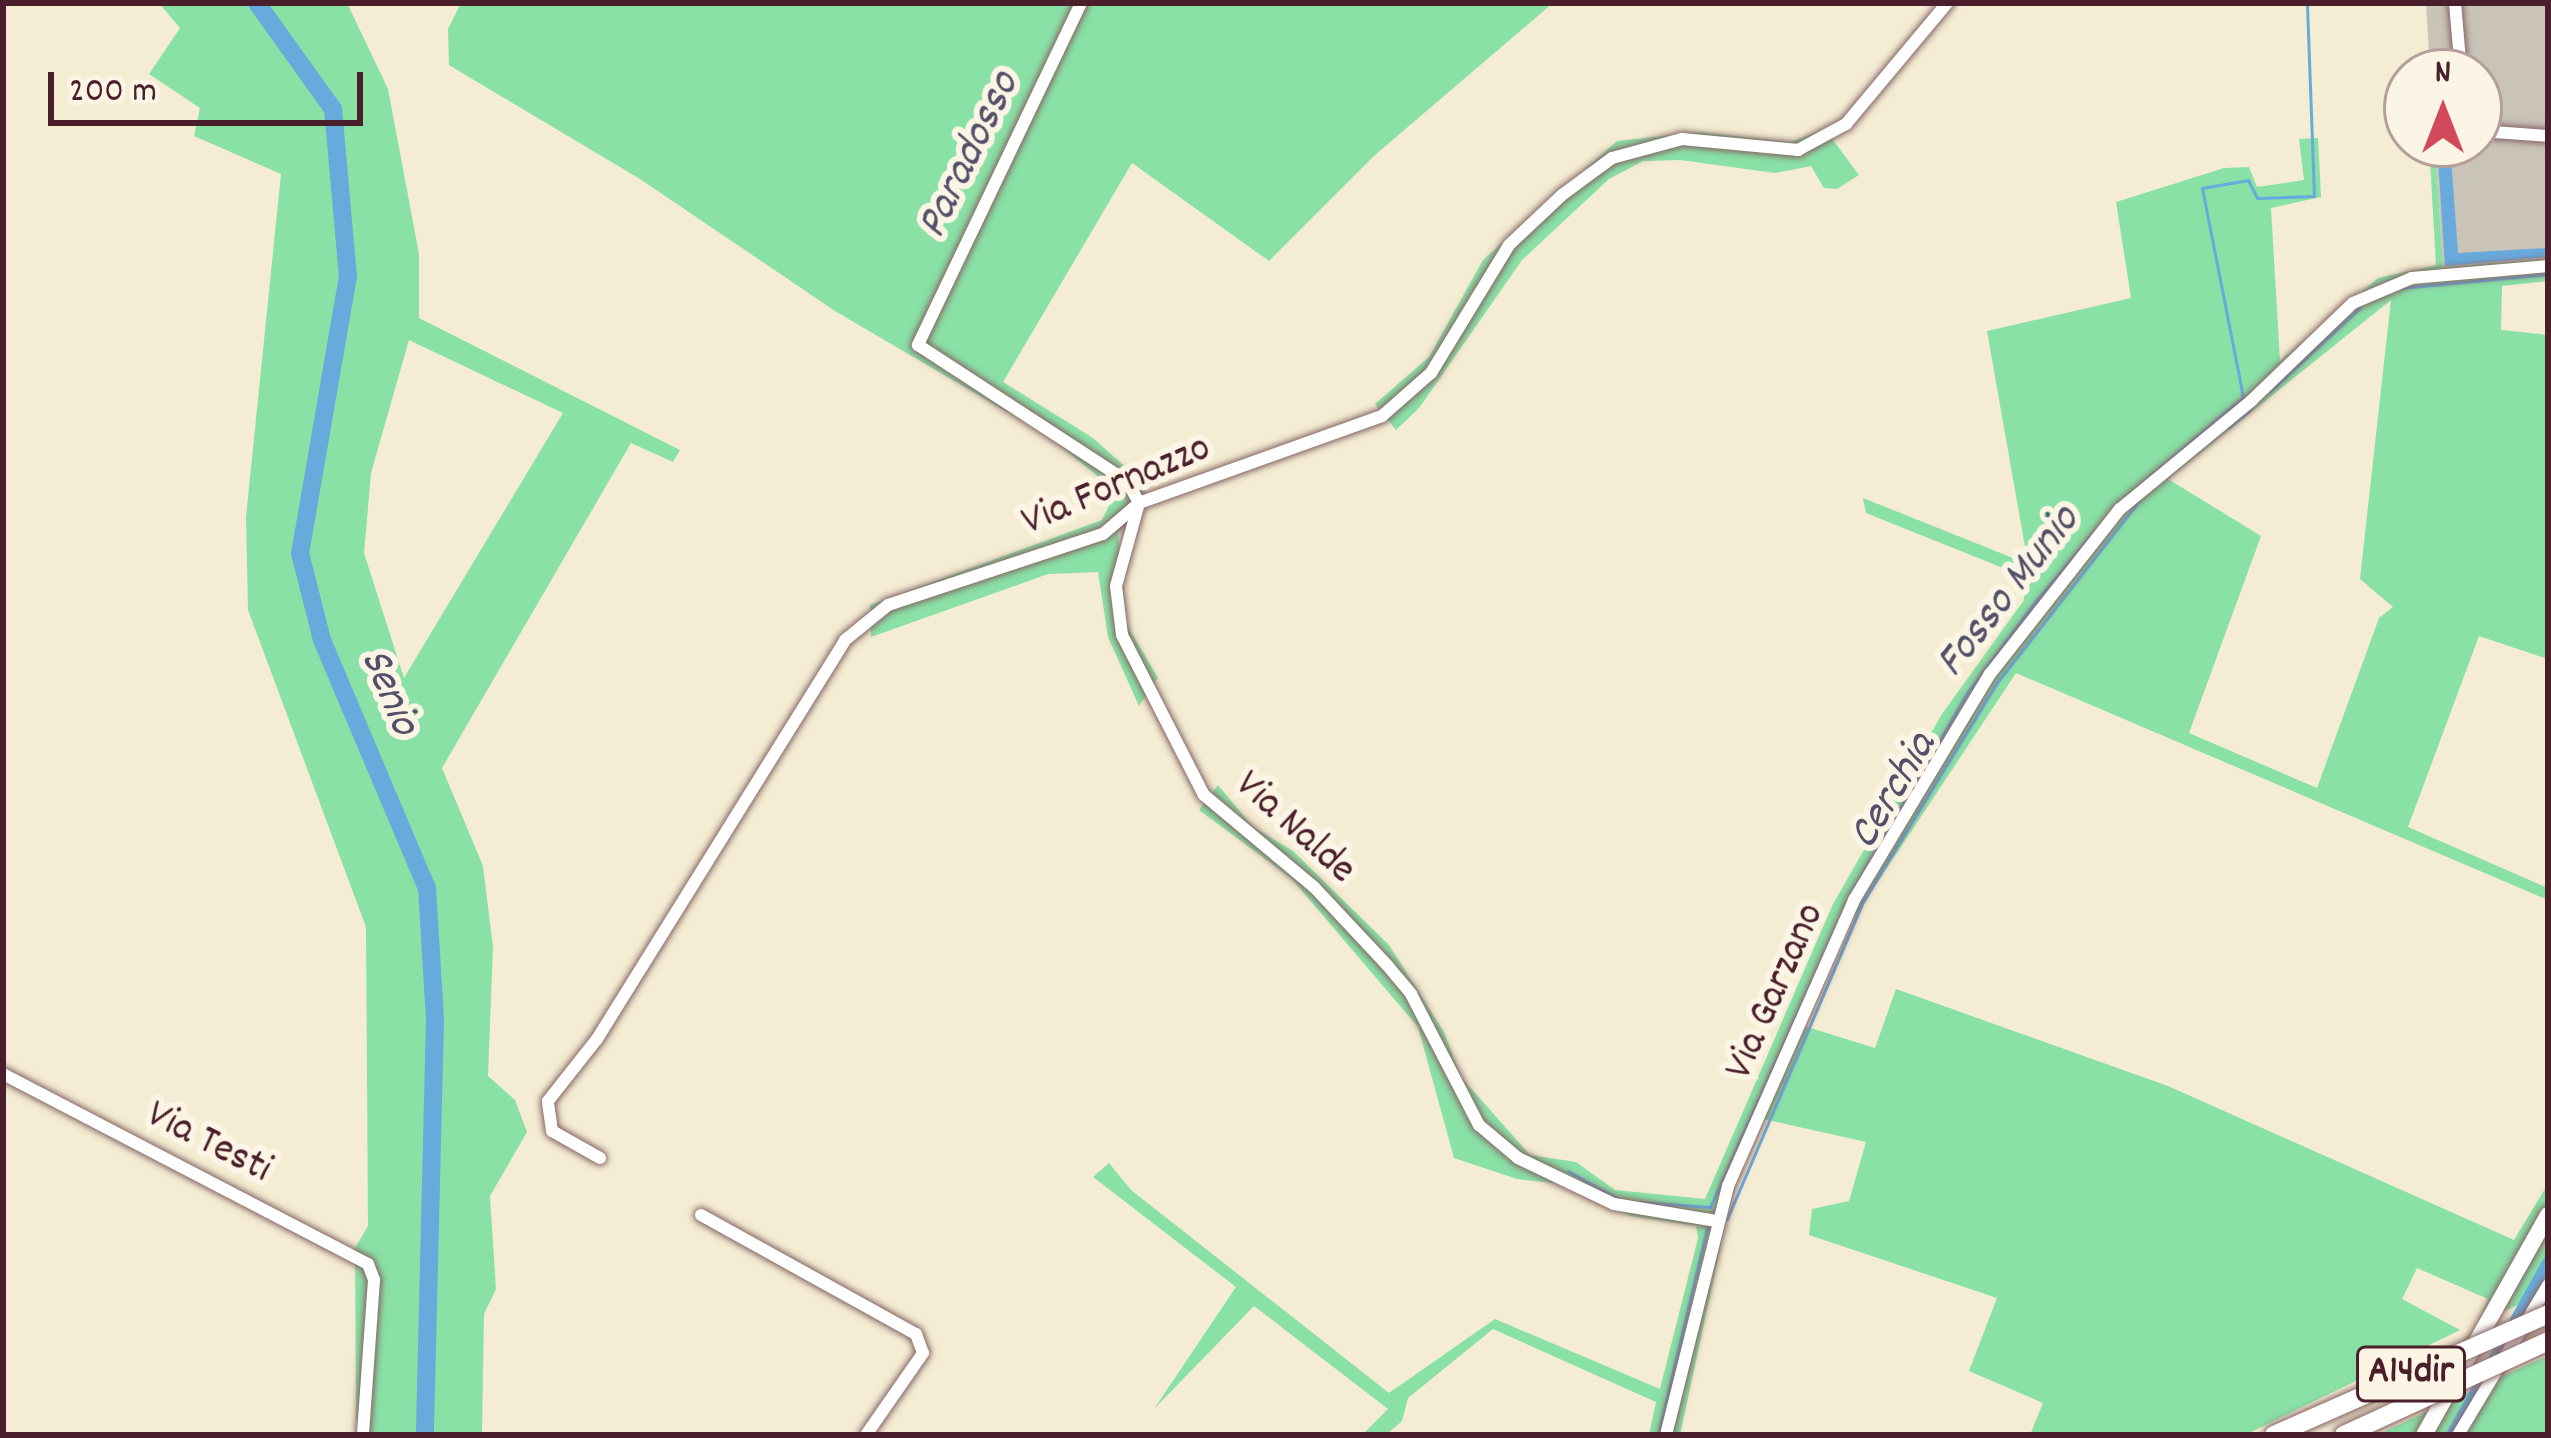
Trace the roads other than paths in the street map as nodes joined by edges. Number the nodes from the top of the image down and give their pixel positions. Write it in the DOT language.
graph roads {
  1 [pos="1081,3"];
  2 [pos="1947,3"];
  3 [pos="2455,3"];
  4 [pos="2459,48"];
  5 [pos="2503,133"];
  6 [pos="2548,136"];
  7 [pos="2548,266"];
  8 [pos="1139,503"];
  9 [pos="3,1075"];
  10 [pos="600,1158"];
  11 [pos="701,1215"];
  12 [pos="2548,1215"];
  13 [pos="1717,1221"];
  14 [pos="2546,1289"];
  15 [pos="2548,1314"];
  16 [pos="2548,1341"];
  17 [pos="363,1435"];
  18 [pos="866,1435"];
  19 [pos="1666,1435"];
  20 [pos="2274,1435"];
  21 [pos="2344,1435"];
  22 [pos="2425,1435"];
  23 [pos="2458,1435"];
  1 -- 8 [label="street"];
  2 -- 8 [label="street, Via Fornazzo"];
  3 -- 4 [label="street"];
  5 -- 6 [label="street"];
  7 -- 13 [label="street, Via Garzano"];
  8 -- 10 [label="street, Via Fornazzo"];
  8 -- 13 [label="street, Via Nalde"];
  9 -- 17 [label="street, Via Testi"];
  11 -- 18 [label="street"];
  12 -- 22 [label="main road"];
  13 -- 19 [label="street, Via Garzano"];
  14 -- 23 [label="street"];
  15 -- 20 [label="highway, A14dir, bridge"];
  16 -- 21 [label="highway, A14dir, bridge"];
}
